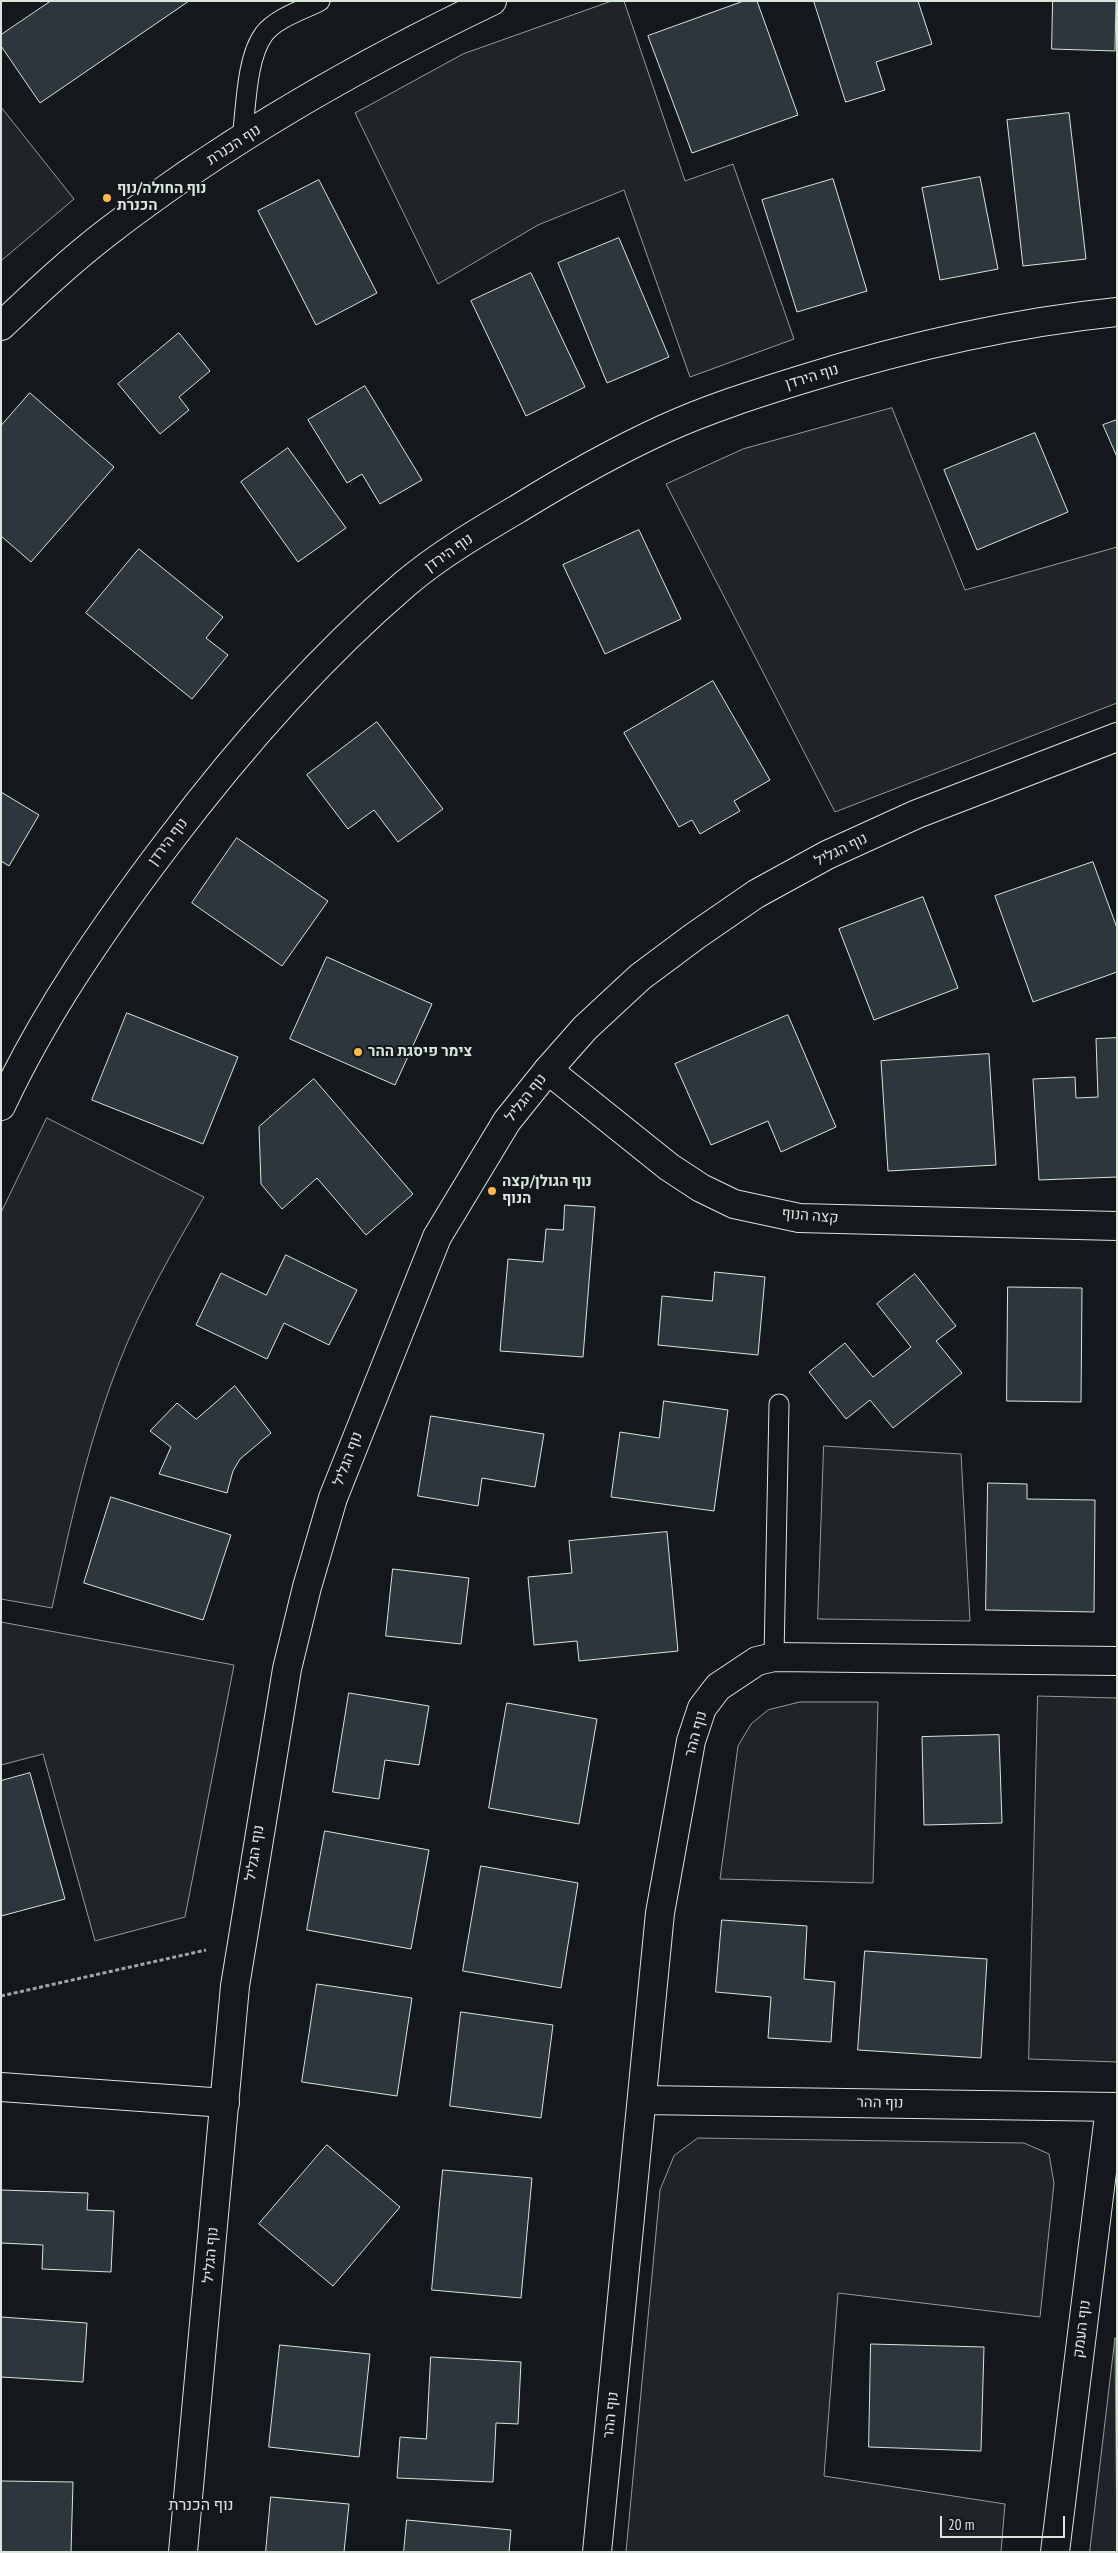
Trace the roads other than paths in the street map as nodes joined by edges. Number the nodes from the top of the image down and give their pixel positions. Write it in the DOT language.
graph roads {
  1 [pos="320,1"];
  2 [pos="492,1"];
  3 [pos="242,139"];
  4 [pos="1117,312"];
  5 [pos="1,326"];
  6 [pos="1117,737"];
  7 [pos="548,1070"];
  8 [pos="1,1106"];
  9 [pos="1117,1226"];
  10 [pos="779,1404"];
  11 [pos="774,1657"];
  12 [pos="1117,1661"];
  13 [pos="1,2087"];
  14 [pos="642,2100"];
  15 [pos="225,2103"];
  16 [pos="1113,2107"];
  17 [pos="183,2552"];
  18 [pos="597,2552"];
  19 [pos="1055,2552"];
  1 -- 3 [label="lane"];
  2 -- 3 [label="street, נוף הכנרת"];
  3 -- 5 [label="street, נוף הכנרת"];
  4 -- 8 [label="street, נוף הירדן"];
  6 -- 7 [label="street, נוף הגליל"];
  7 -- 9 [label="street, קצה הנוף"];
  7 -- 15 [label="street, נוף הגליל"];
  10 -- 11 [label="lane"];
  11 -- 12 [label="street, נוף ההר"];
  11 -- 14 [label="street, נוף ההר"];
  13 -- 15 [label="street"];
  14 -- 16 [label="street, נוף ההר"];
  14 -- 18 [label="street, נוף ההר"];
  15 -- 17 [label="street, נוף הגליל"];
  16 -- 19 [label="street, נוף העמק"];
}
